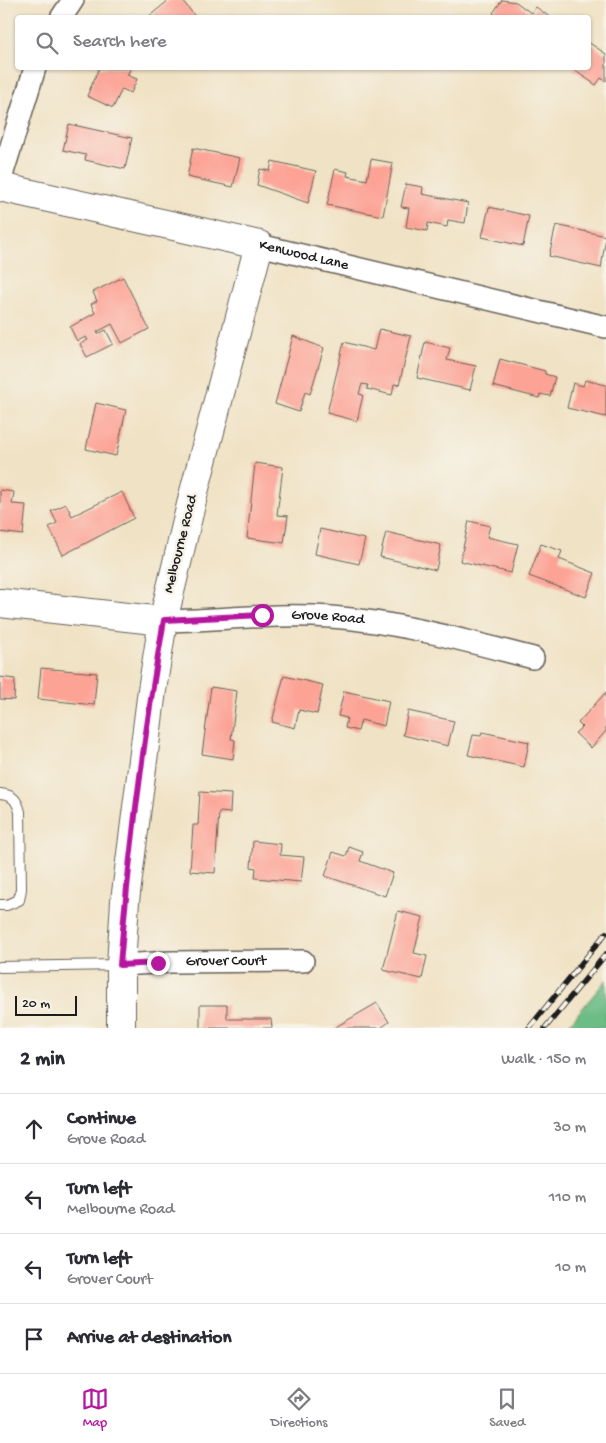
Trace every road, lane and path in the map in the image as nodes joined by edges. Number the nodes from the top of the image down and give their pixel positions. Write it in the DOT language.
graph roads {
  1 [pos="73,0"];
  2 [pos="63,15"];
  3 [pos="34,70"];
  4 [pos="0,182"];
  5 [pos="0,188"];
  6 [pos="259,245"];
  7 [pos="606,327"];
  8 [pos="0,603"];
  9 [pos="164,620"];
  10 [pos="533,658"];
  11 [pos="0,794"];
  12 [pos="0,905"];
  13 [pos="302,961"];
  14 [pos="120,965"];
  15 [pos="0,968"];
  16 [pos="121,1028"];
  1 -- 2 [label="street"];
  3 -- 4 [label="street"];
  5 -- 6 [label="street, Kenwood Lane"];
  6 -- 7 [label="street, Kenwood Lane"];
  6 -- 9 [label="street, Melbourne Road"];
  8 -- 9 [label="street, Grove Road"];
  9 -- 10 [label="street, Grove Road"];
  9 -- 14 [label="street, Melbourne Road"];
  11 -- 12 [label="lane"];
  13 -- 14 [label="street, Grover Court"];
  14 -- 15 [label="lane"];
  14 -- 16 [label="street, Melbourne Road"];
}
